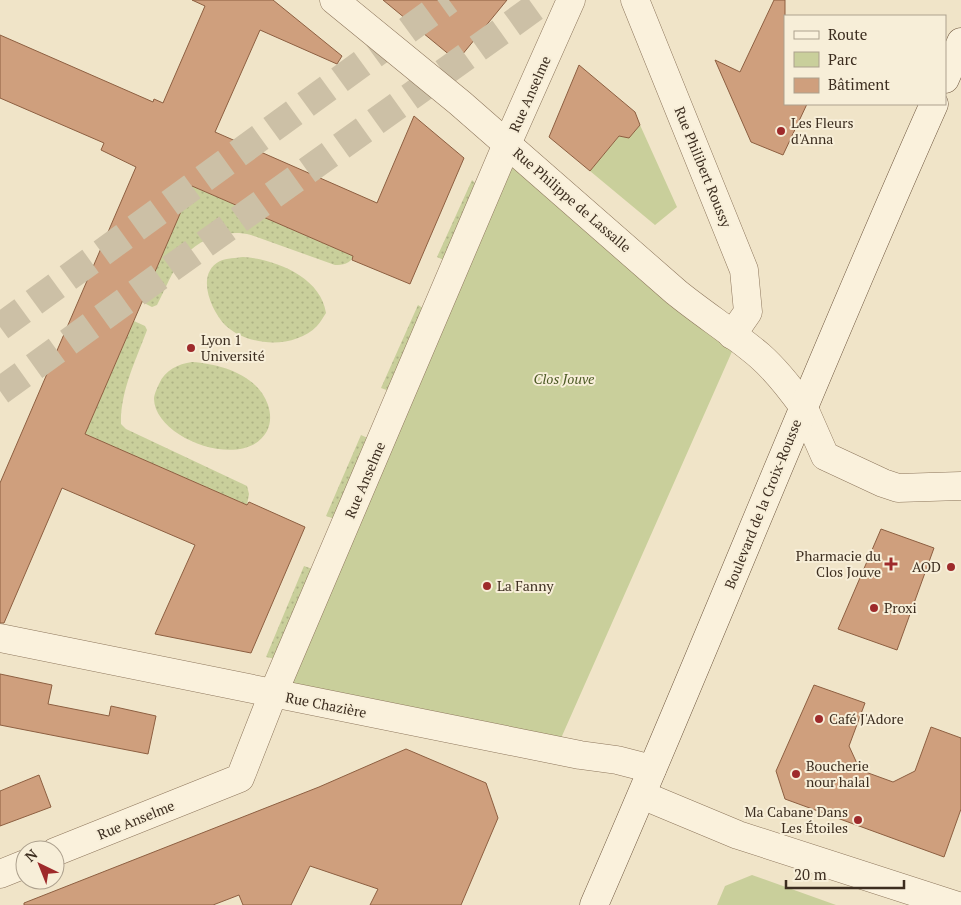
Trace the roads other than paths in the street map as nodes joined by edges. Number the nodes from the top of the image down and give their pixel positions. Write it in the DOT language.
graph roads {
  1 [pos="334,0"];
  2 [pos="571,0"];
  3 [pos="635,0"];
  4 [pos="961,42"];
  5 [pos="946,77"];
  6 [pos="934,105"];
  7 [pos="507,144"];
  8 [pos="732,335"];
  9 [pos="803,406"];
  10 [pos="961,486"];
  11 [pos="0,638"];
  12 [pos="273,694"];
  13 [pos="652,769"];
  14 [pos="642,795"];
  15 [pos="65,848"];
  16 [pos="15,868"];
  17 [pos="0,874"];
  18 [pos="961,891"];
  19 [pos="594,905"];
  20 [pos="956,905"];
  1 -- 7 [label="street, Rue Philippe de Lassalle"];
  2 -- 7 [label="street, Rue Anselme"];
  3 -- 8 [label="street, Rue Philibert Roussy"];
  4 -- 5 [label="street"];
  6 -- 9 [label="street, Boulevard de la Croix-Rousse"];
  7 -- 8 [label="street, Rue Philippe de Lassalle"];
  7 -- 12 [label="street, Rue Anselme"];
  8 -- 9 [label="street, Rue Philippe de Lassalle"];
  9 -- 10 [label="street, Rue Philippe de Lassalle"];
  9 -- 13 [label="street, Boulevard de la Croix-Rousse"];
  11 -- 12 [label="street, Rue Chazière"];
  12 -- 13 [label="street, Rue Chazière"];
  12 -- 15 [label="street, Rue Anselme"];
  13 -- 14 [label="street, Boulevard de la Croix-Rousse"];
  14 -- 19 [label="street, Boulevard de la Croix-Rousse"];
  14 -- 20 [label="street"];
  16 -- 17 [label="street"];
  18 -- 20 [label="street"];
}
